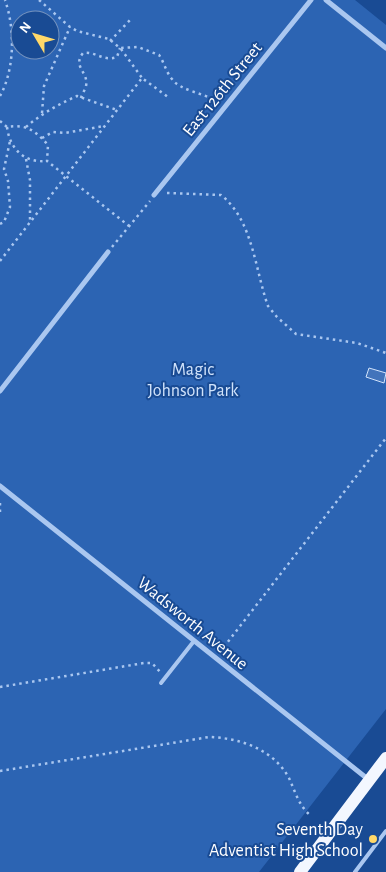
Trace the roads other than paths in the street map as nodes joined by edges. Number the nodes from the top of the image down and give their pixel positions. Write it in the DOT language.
graph roads {
  1 [pos="311,0"];
  2 [pos="326,0"];
  3 [pos="386,48"];
  4 [pos="154,195"];
  5 [pos="108,252"];
  6 [pos="0,391"];
  7 [pos="0,486"];
  8 [pos="194,641"];
  9 [pos="161,682"];
  10 [pos="386,758"];
  11 [pos="369,780"];
  12 [pos="386,832"];
  13 [pos="300,872"];
  14 [pos="355,872"];
  1 -- 4 [label="street, East 126th Street"];
  2 -- 3 [label="street"];
  5 -- 6 [label="street"];
  7 -- 8 [label="street, Wadsworth Avenue"];
  8 -- 9 [label="lane"];
  8 -- 11 [label="street, Wadsworth Avenue"];
  10 -- 11 [label="main road"];
  11 -- 13 [label="main road"];
  12 -- 14 [label="lane"];
}
